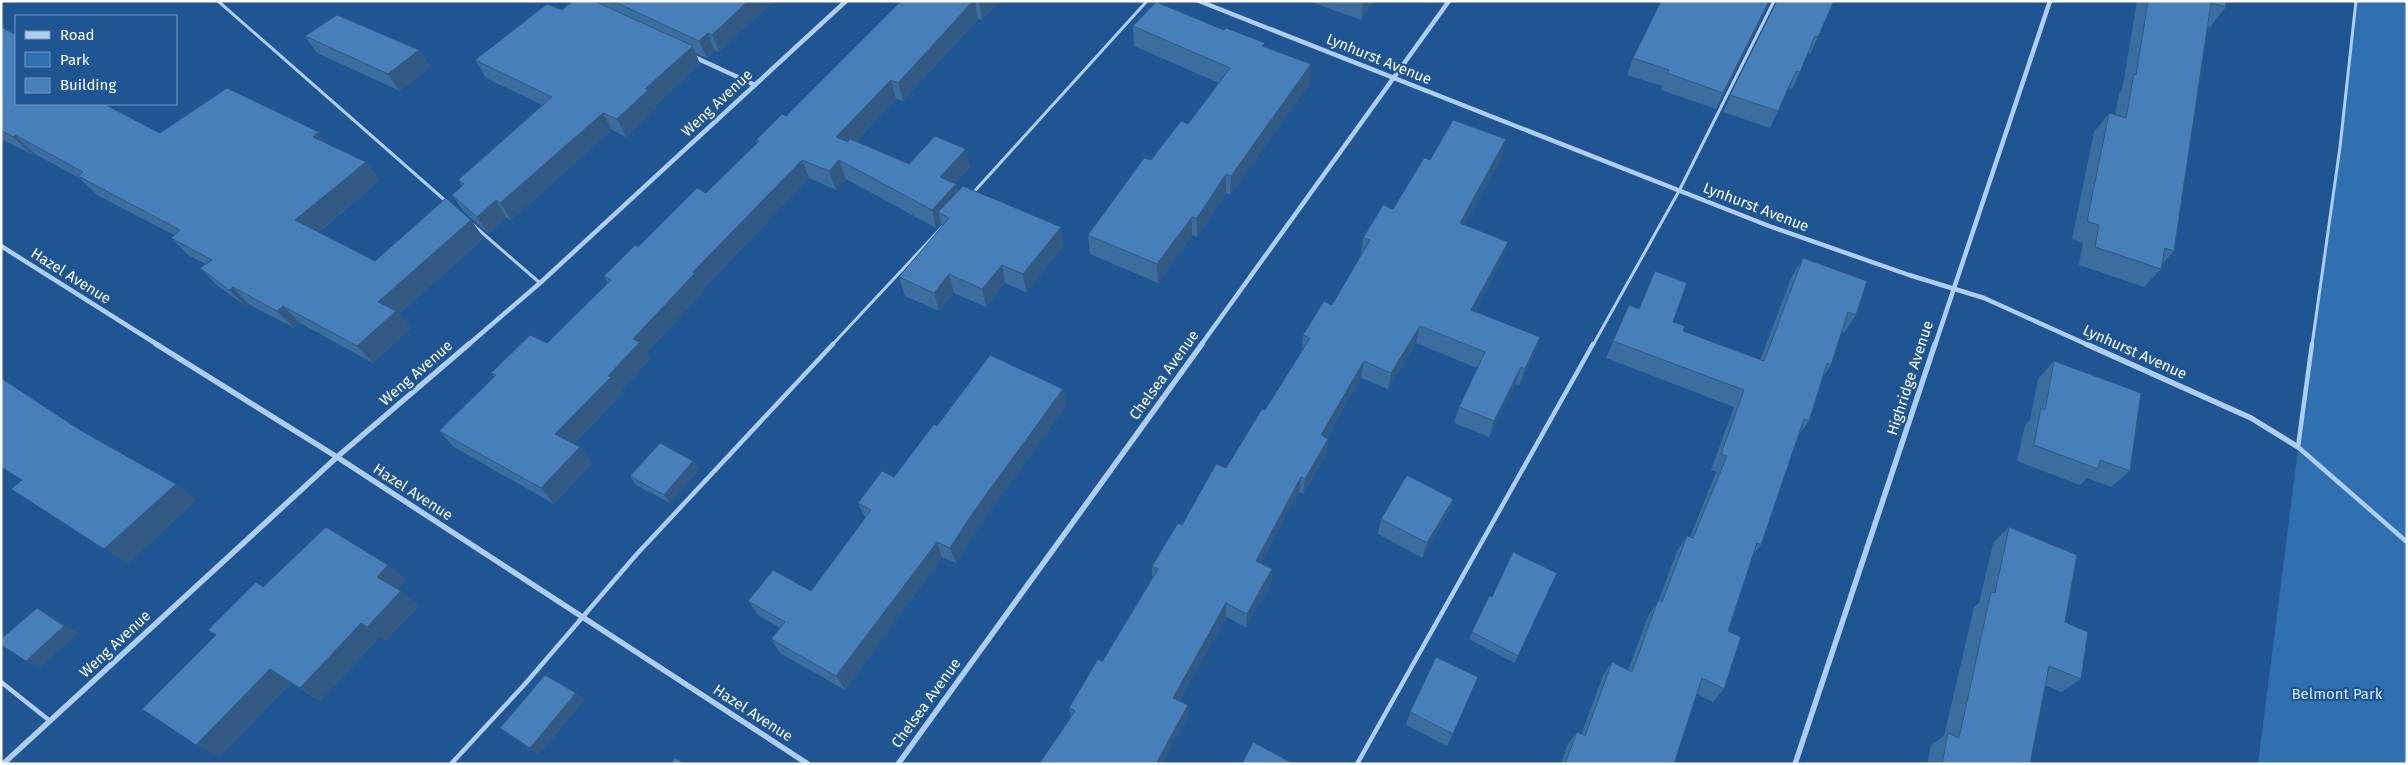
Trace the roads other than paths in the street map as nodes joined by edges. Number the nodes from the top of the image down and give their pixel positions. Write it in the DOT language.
graph roads {
  1 [pos="218,1"];
  2 [pos="846,1"];
  3 [pos="1147,1"];
  4 [pos="1199,1"];
  5 [pos="1449,1"];
  6 [pos="1774,1"];
  7 [pos="2050,1"];
  8 [pos="2356,1"];
  9 [pos="682,51"];
  10 [pos="1393,79"];
  11 [pos="755,84"];
  12 [pos="1679,191"];
  13 [pos="969,197"];
  14 [pos="450,204"];
  15 [pos="465,218"];
  16 [pos="949,219"];
  17 [pos="1,246"];
  18 [pos="540,283"];
  19 [pos="1953,288"];
  20 [pos="2298,447"];
  21 [pos="337,457"];
  22 [pos="2407,542"];
  23 [pos="583,617"];
  24 [pos="1,682"];
  25 [pos="50,720"];
  26 [pos="3,764"];
  27 [pos="451,764"];
  28 [pos="808,764"];
  29 [pos="898,764"];
  30 [pos="1357,764"];
  31 [pos="1795,764"];
  1 -- 14 [label="lane"];
  2 -- 11 [label="street, Weng Avenue"];
  3 -- 13 [label="lane"];
  4 -- 10 [label="street, Lynhurst Avenue"];
  5 -- 10 [label="street, Chelsea Avenue"];
  6 -- 12 [label="lane"];
  7 -- 19 [label="street, Highridge Avenue"];
  8 -- 20 [label="lane"];
  9 -- 11 [label="street"];
  10 -- 12 [label="street, Lynhurst Avenue"];
  10 -- 29 [label="street, Chelsea Avenue"];
  11 -- 18 [label="street, Weng Avenue"];
  12 -- 19 [label="street, Lynhurst Avenue"];
  12 -- 30 [label="lane"];
  15 -- 18 [label="lane"];
  16 -- 23 [label="lane"];
  17 -- 21 [label="street, Hazel Avenue"];
  18 -- 21 [label="street, Weng Avenue"];
  19 -- 20 [label="street, Lynhurst Avenue"];
  19 -- 31 [label="street, Highridge Avenue"];
  20 -- 22 [label="lane"];
  21 -- 23 [label="street, Hazel Avenue"];
  21 -- 25 [label="street, Weng Avenue"];
  23 -- 27 [label="lane"];
  23 -- 28 [label="street, Hazel Avenue"];
  24 -- 25 [label="lane"];
  25 -- 26 [label="street, Weng Avenue"];
}
